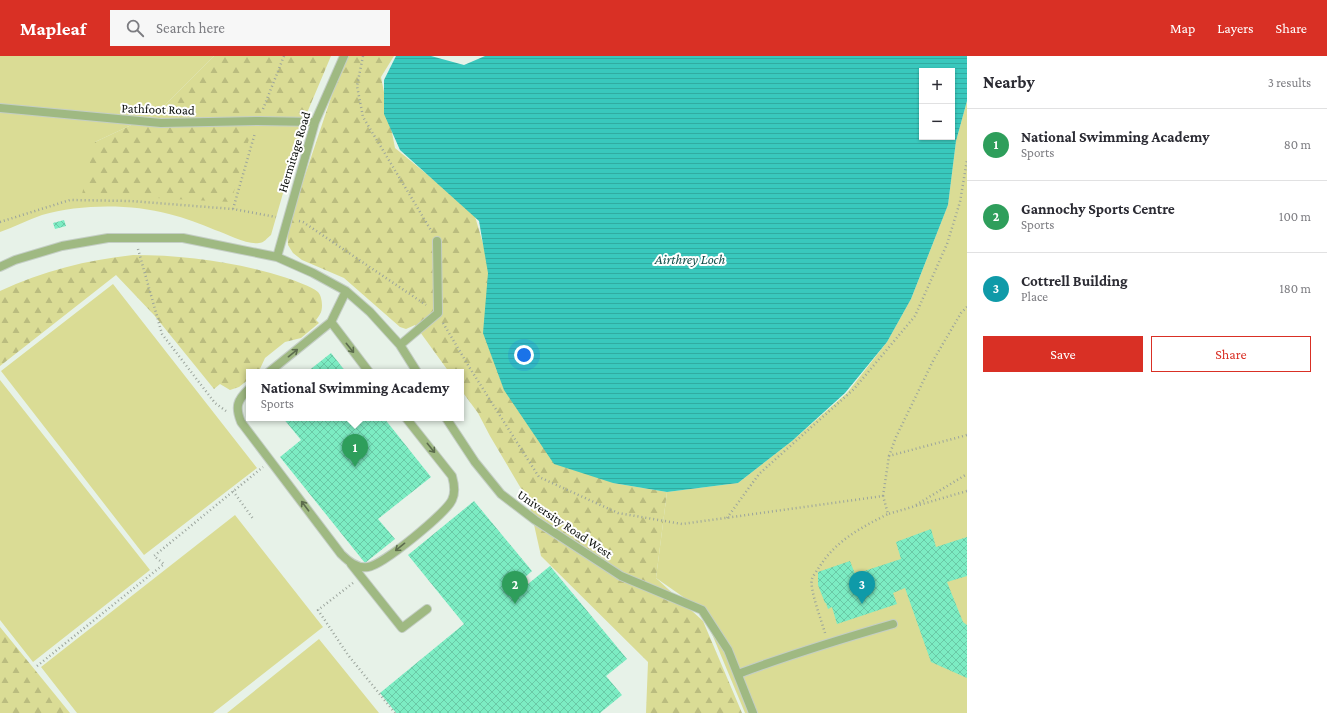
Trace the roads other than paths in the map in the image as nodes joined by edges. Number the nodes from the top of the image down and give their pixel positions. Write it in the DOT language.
graph roads {
  1 [pos="344,56"];
  2 [pos="0,108"];
  3 [pos="314,122"];
  4 [pos="437,241"];
  5 [pos="277,257"];
  6 [pos="0,267"];
  7 [pos="346,292"];
  8 [pos="331,322"];
  9 [pos="400,344"];
  10 [pos="273,369"];
  11 [pos="367,369"];
  12 [pos="415,369"];
  13 [pos="246,391"];
  14 [pos="408,421"];
  15 [pos="448,421"];
  16 [pos="351,564"];
  17 [pos="427,609"];
  18 [pos="893,624"];
  19 [pos="738,674"];
  20 [pos="753,713"];
  1 -- 3 [label="lane, Hermitage Road"];
  2 -- 3 [label="lane, Pathfoot Road"];
  3 -- 5 [label="lane, Hermitage Road"];
  4 -- 9 [label="lane"];
  5 -- 6 [label="lane"];
  5 -- 7 [label="lane"];
  7 -- 8 [label="lane"];
  7 -- 9 [label="lane"];
  10 -- 8 [label="lane, one-way"];
  8 -- 11 [label="lane, one-way"];
  9 -- 12 [label="lane"];
  16 -- 13 [label="lane, one-way"];
  14 -- 16 [label="lane, one-way"];
  15 -- 19 [label="lane, University Road West"];
  16 -- 17 [label="lane"];
  18 -- 19 [label="lane"];
  19 -- 20 [label="lane"];
}
